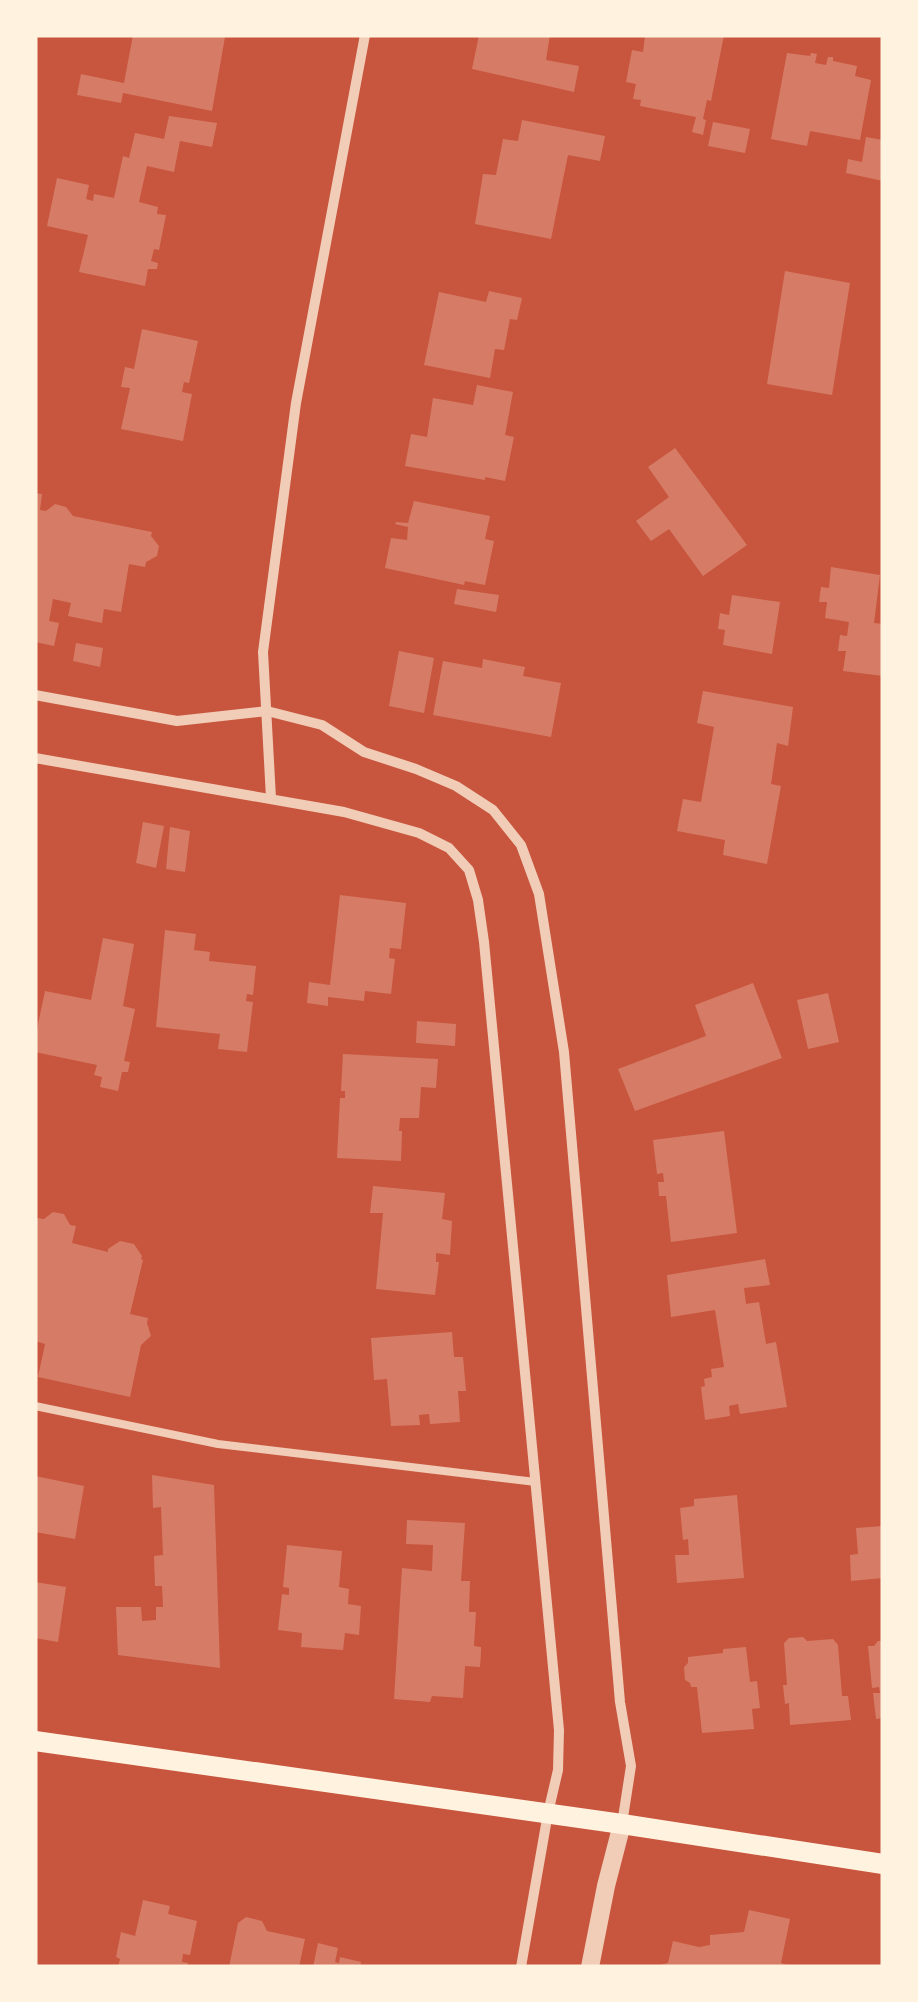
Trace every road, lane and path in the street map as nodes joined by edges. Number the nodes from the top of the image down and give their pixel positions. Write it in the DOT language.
graph roads {
  1 [pos="366,35"];
  2 [pos="35,696"];
  3 [pos="268,711"];
  4 [pos="35,758"];
  5 [pos="271,798"];
  6 [pos="35,1406"];
  7 [pos="536,1482"];
  8 [pos="35,1741"];
  9 [pos="548,1813"];
  10 [pos="622,1824"];
  11 [pos="883,1864"];
  12 [pos="521,1967"];
  13 [pos="590,1967"];
  1 -- 3 [label="street"];
  2 -- 3 [label="street"];
  3 -- 5 [label="street"];
  3 -- 10 [label="street"];
  4 -- 5 [label="street"];
  5 -- 7 [label="street"];
  6 -- 7 [label="lane"];
  7 -- 9 [label="street"];
  8 -- 9 [label="main road"];
  9 -- 10 [label="main road"];
  9 -- 12 [label="street"];
  10 -- 11 [label="main road"];
  10 -- 13 [label="street"];
}
